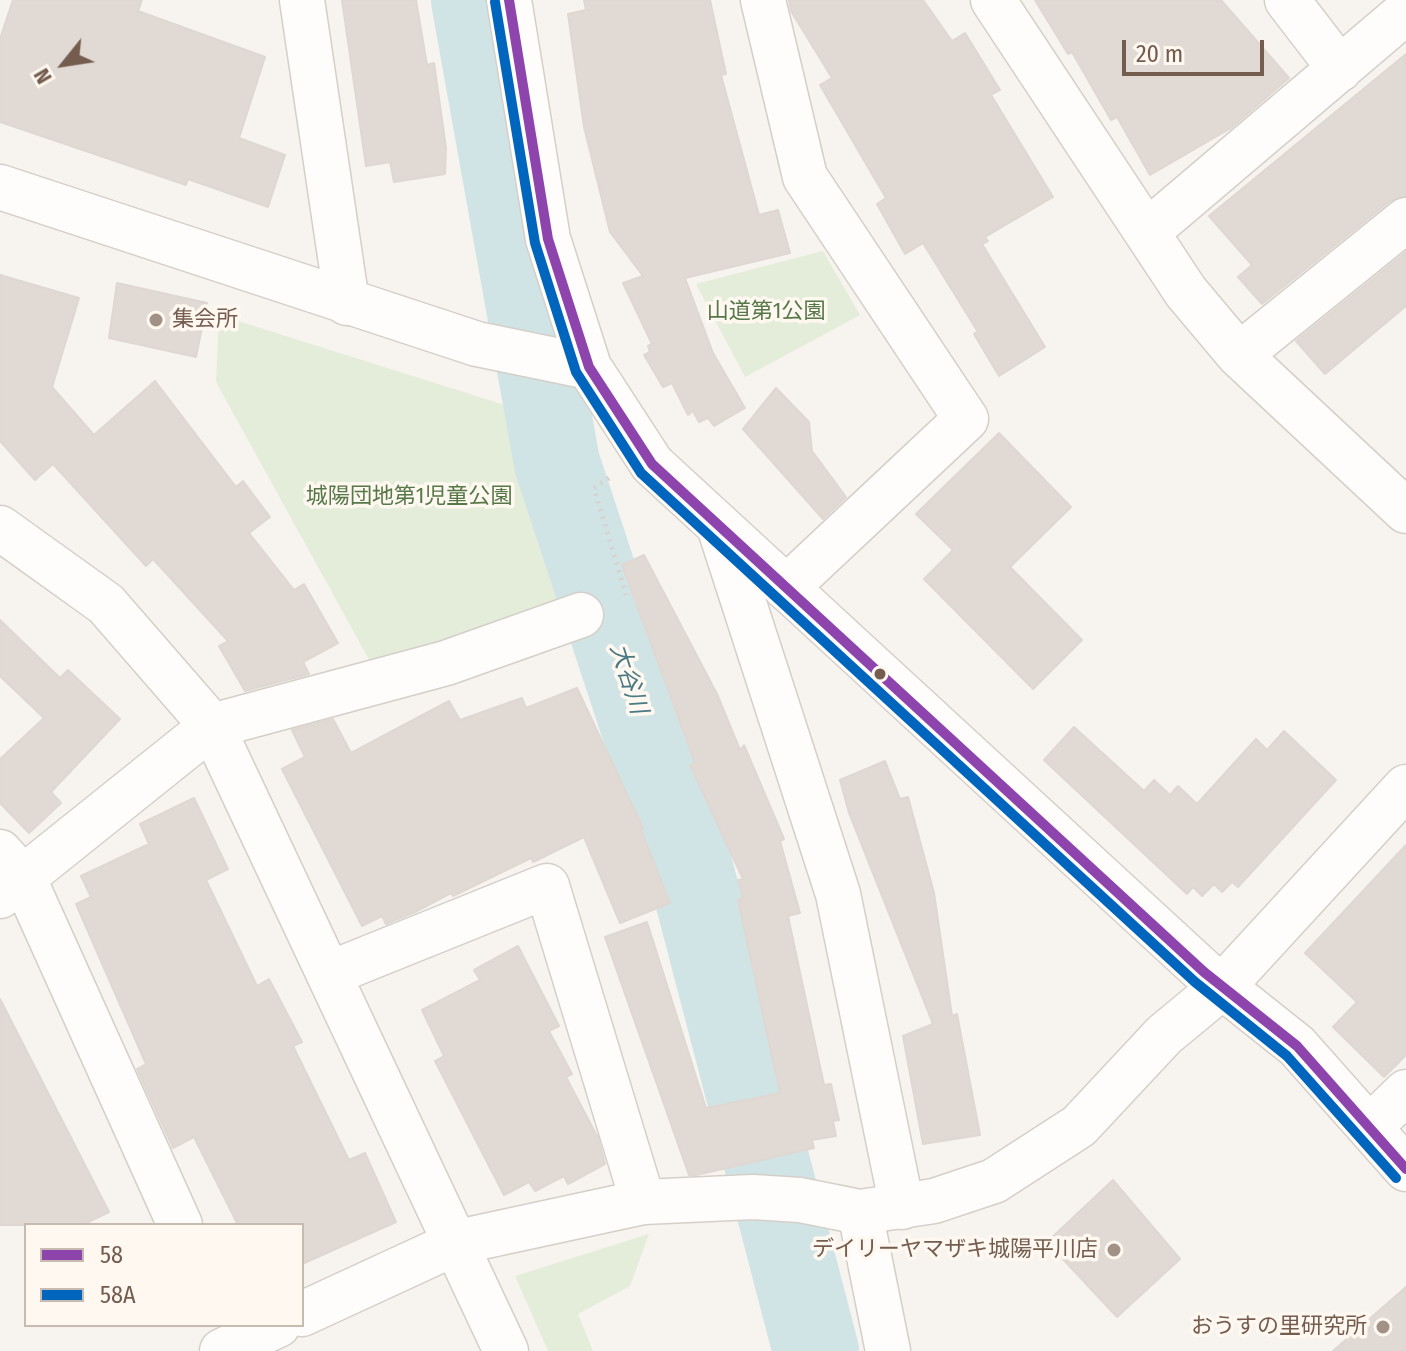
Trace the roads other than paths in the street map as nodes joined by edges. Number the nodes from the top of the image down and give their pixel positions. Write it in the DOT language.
graph roads {
  1 [pos="302,0"];
  2 [pos="509,0"];
  3 [pos="763,0"];
  4 [pos="993,0"];
  5 [pos="1287,0"];
  6 [pos="1406,12"];
  7 [pos="1340,69"];
  8 [pos="0,187"];
  9 [pos="1406,220"];
  10 [pos="1147,232"];
  11 [pos="347,303"];
  12 [pos="1239,355"];
  13 [pos="576,364"];
  14 [pos="1406,511"];
  15 [pos="719,526"];
  16 [pos="0,528"];
  17 [pos="786,588"];
  18 [pos="581,615"];
  19 [pos="212,726"];
  20 [pos="1406,787"];
  21 [pos="8,876"];
  22 [pos="331,973"];
  23 [pos="1222,987"];
  24 [pos="1406,1092"];
  25 [pos="1370,1127"];
  26 [pos="1406,1169"];
  27 [pos="643,1202"];
  28 [pos="881,1210"];
  29 [pos="179,1223"];
  30 [pos="458,1242"];
  31 [pos="304,1313"];
  32 [pos="273,1327"];
  33 [pos="230,1343"];
  34 [pos="506,1351"];
  35 [pos="888,1351"];
  1 -- 11 [label="street"];
  2 -- 13 [label="street"];
  3 -- 17 [label="street"];
  4 -- 10 [label="street"];
  5 -- 7 [label="street"];
  6 -- 7 [label="street"];
  7 -- 10 [label="street"];
  8 -- 11 [label="street"];
  9 -- 12 [label="street"];
  10 -- 12 [label="street"];
  11 -- 13 [label="street"];
  12 -- 14 [label="street"];
  13 -- 15 [label="street"];
  15 -- 17 [label="street"];
  15 -- 28 [label="street"];
  16 -- 19 [label="street"];
  17 -- 23 [label="street"];
  18 -- 19 [label="street"];
  19 -- 21 [label="street"];
  19 -- 22 [label="street"];
  20 -- 23 [label="street"];
  21 -- 29 [label="street"];
  22 -- 27 [label="street"];
  22 -- 30 [label="street"];
  23 -- 25 [label="street"];
  23 -- 28 [label="street"];
  24 -- 25 [label="street"];
  25 -- 26 [label="street"];
  27 -- 28 [label="street"];
  27 -- 30 [label="street"];
  28 -- 35 [label="street"];
  30 -- 31 [label="street"];
  30 -- 34 [label="street"];
  32 -- 33 [label="street"];
}
